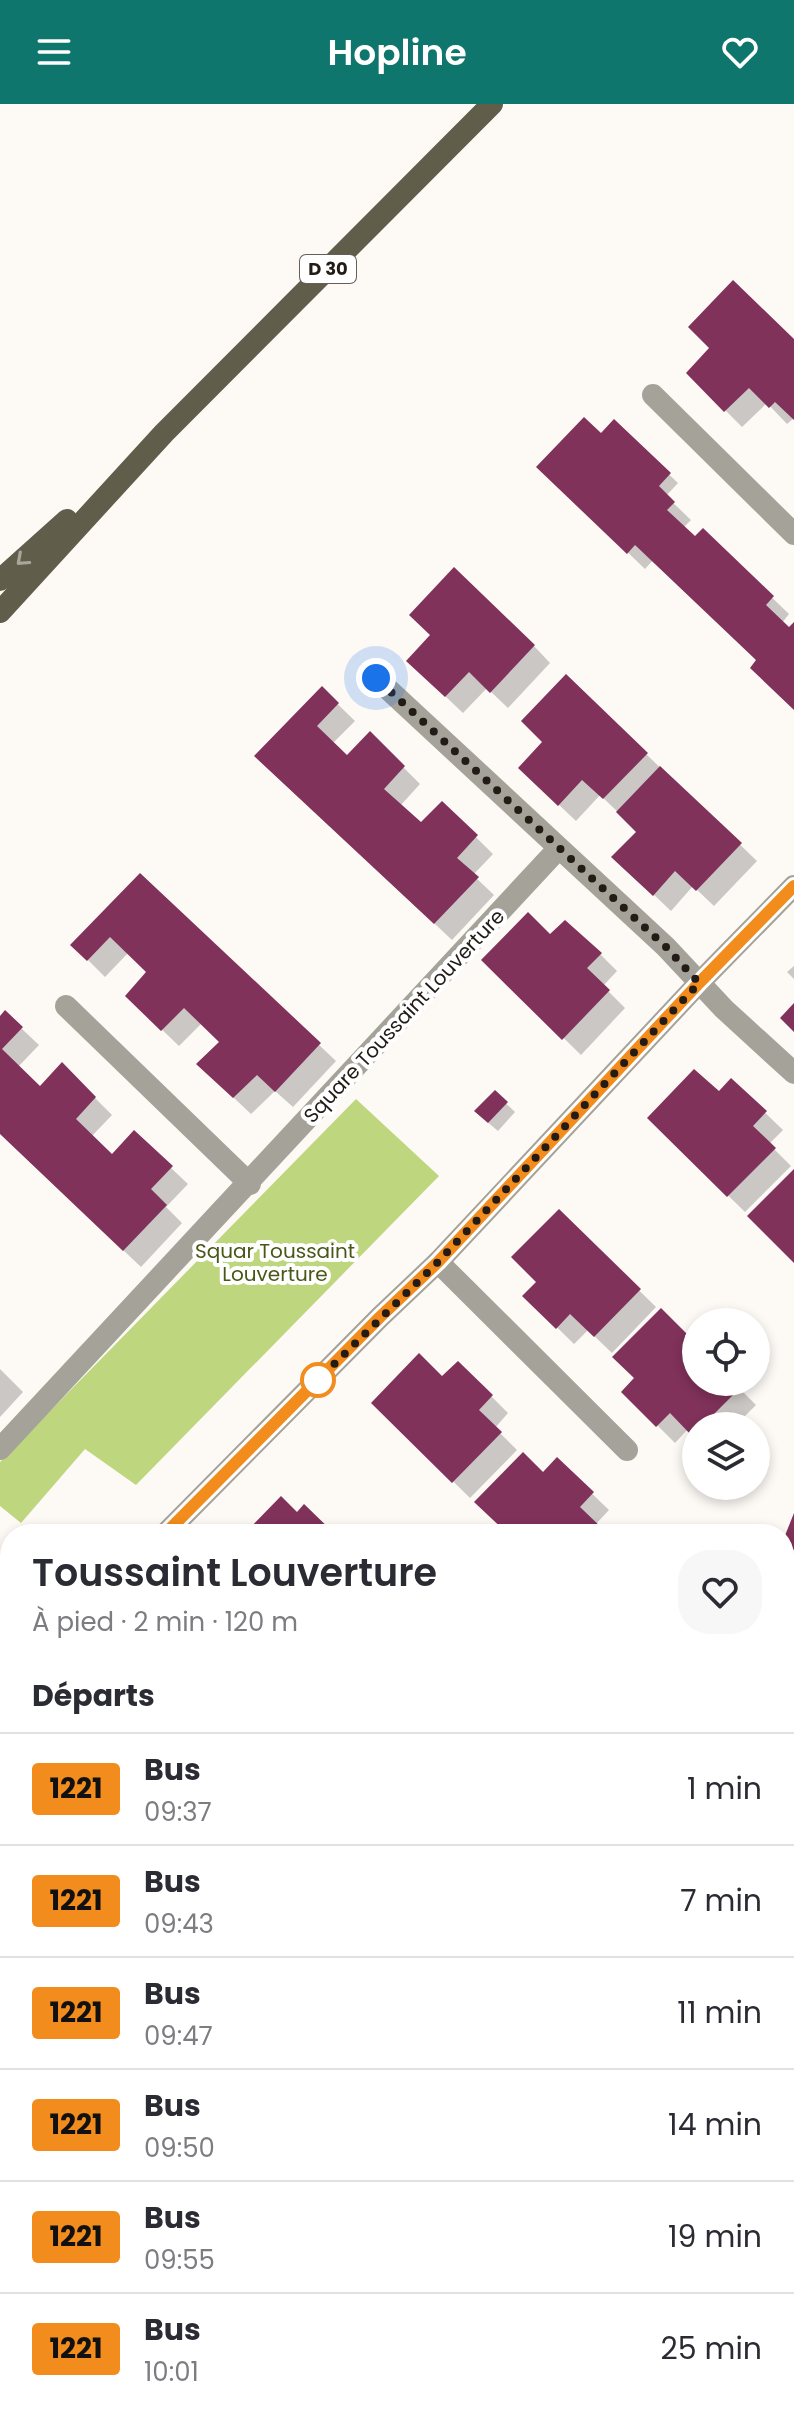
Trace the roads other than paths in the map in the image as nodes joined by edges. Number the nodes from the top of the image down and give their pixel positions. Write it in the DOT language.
graph roads {
  1 [pos="492,104"];
  2 [pos="653,395"];
  3 [pos="164,433"];
  4 [pos="794,534"];
  5 [pos="0,580"];
  6 [pos="0,612"];
  7 [pos="376,678"];
  8 [pos="558,849"];
  9 [pos="794,886"];
  10 [pos="699,983"];
  11 [pos="66,1006"];
  12 [pos="794,1073"];
  13 [pos="250,1184"];
  14 [pos="438,1262"];
  15 [pos="0,1449"];
  16 [pos="627,1450"];
  17 [pos="175,1524"];
  1 -- 3 [label="main road, D 30"];
  2 -- 4 [label="street"];
  3 -- 5 [label="main road, D 30, one-way"];
  3 -- 6 [label="main road, D 30"];
  7 -- 8 [label="street"];
  8 -- 10 [label="street"];
  8 -- 13 [label="street, Square Toussaint Louverture"];
  9 -- 10 [label="street"];
  10 -- 12 [label="street"];
  10 -- 14 [label="street"];
  11 -- 13 [label="street"];
  13 -- 15 [label="street, Square Toussaint Louverture"];
  14 -- 16 [label="street"];
  14 -- 17 [label="street"];
}
